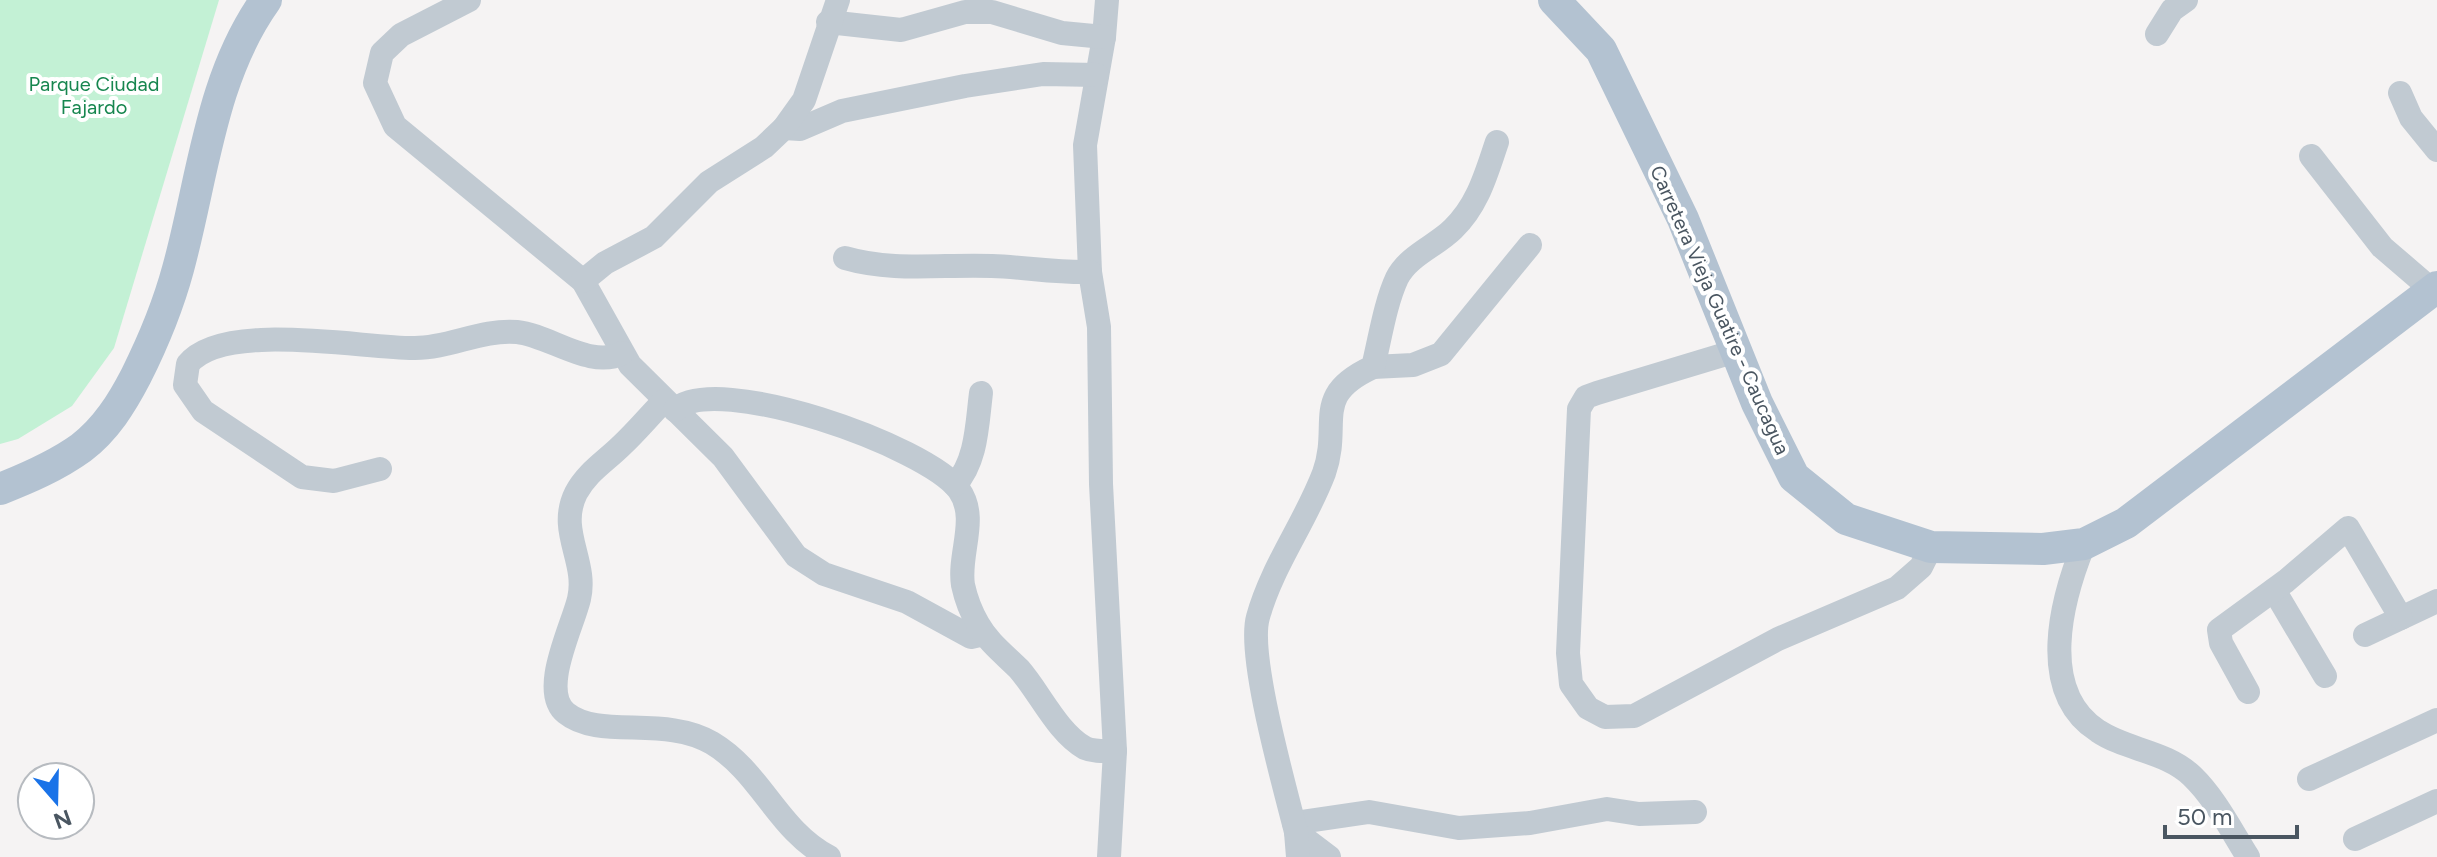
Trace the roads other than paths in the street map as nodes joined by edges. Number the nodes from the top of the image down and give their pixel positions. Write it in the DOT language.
graph roads {
  1 [pos="266,0"];
  2 [pos="469,0"];
  3 [pos="1107,0"];
  4 [pos="1554,0"];
  5 [pos="2186,0"];
  6 [pos="833,11"];
  7 [pos="2157,34"];
  8 [pos="1104,37"];
  9 [pos="1097,75"];
  10 [pos="2400,93"];
  11 [pos="784,128"];
  12 [pos="1497,142"];
  13 [pos="2437,150"];
  14 [pos="2311,156"];
  15 [pos="1530,245"];
  16 [pos="845,258"];
  17 [pos="1090,272"];
  18 [pos="583,281"];
  19 [pos="2434,288"];
  20 [pos="151,347"];
  21 [pos="1736,351"];
  22 [pos="622,353"];
  23 [pos="188,364"];
  24 [pos="1373,367"];
  25 [pos="981,393"];
  26 [pos="670,406"];
  27 [pos="380,469"];
  28 [pos="955,485"];
  29 [pos="0,489"];
  30 [pos="2084,544"];
  31 [pos="1931,547"];
  32 [pos="2274,590"];
  33 [pos="2437,601"];
  34 [pos="2401,618"];
  35 [pos="984,634"];
  36 [pos="2365,635"];
  37 [pos="2325,676"];
  38 [pos="2248,692"];
  39 [pos="2437,720"];
  40 [pos="1115,751"];
  41 [pos="2309,779"];
  42 [pos="2437,801"];
  43 [pos="1695,812"];
  44 [pos="1295,828"];
  45 [pos="2355,839"];
  46 [pos="829,857"];
  47 [pos="1109,857"];
  48 [pos="1298,857"];
  49 [pos="1329,857"];
  50 [pos="2248,857"];
  1 -- 20 [label="main road"];
  2 -- 18 [label="street"];
  3 -- 8 [label="street"];
  4 -- 21 [label="main road, Carretera Vieja Guatire - Caucagua"];
  5 -- 7 [label="street"];
  6 -- 8 [label="street"];
  6 -- 11 [label="street"];
  8 -- 9 [label="street"];
  9 -- 11 [label="street"];
  9 -- 17 [label="street"];
  10 -- 13 [label="street"];
  11 -- 18 [label="street"];
  12 -- 24 [label="street"];
  14 -- 19 [label="street"];
  15 -- 24 [label="street"];
  16 -- 17 [label="street"];
  17 -- 40 [label="street"];
  18 -- 22 [label="street"];
  19 -- 30 [label="main road, Carretera Vieja Guatire - Caucagua"];
  20 -- 23 [label="street"];
  20 -- 29 [label="main road"];
  21 -- 31 [label="main road, Carretera Vieja Guatire - Caucagua"];
  21 -- 31 [label="street"];
  22 -- 23 [label="street"];
  22 -- 26 [label="street"];
  23 -- 27 [label="street"];
  24 -- 44 [label="street"];
  25 -- 28 [label="street"];
  26 -- 28 [label="street"];
  26 -- 35 [label="street"];
  26 -- 46 [label="street"];
  28 -- 35 [label="street"];
  30 -- 31 [label="main road, Carretera Vieja Guatire - Caucagua"];
  30 -- 50 [label="street"];
  32 -- 34 [label="street"];
  32 -- 37 [label="street"];
  32 -- 38 [label="street"];
  33 -- 34 [label="street"];
  34 -- 36 [label="street"];
  35 -- 40 [label="street"];
  39 -- 41 [label="street"];
  40 -- 47 [label="street"];
  42 -- 45 [label="street"];
  43 -- 44 [label="street"];
  44 -- 48 [label="street"];
  44 -- 49 [label="street"];
}
